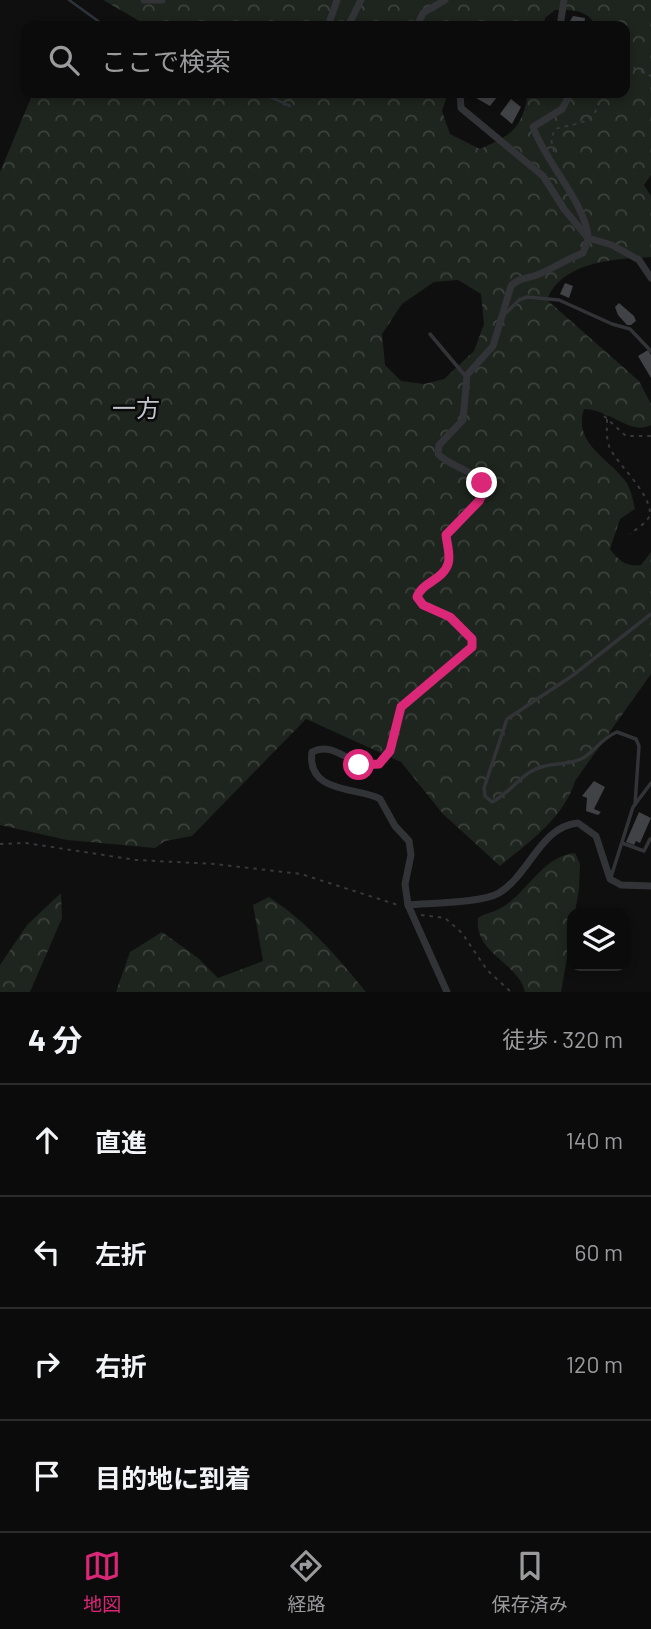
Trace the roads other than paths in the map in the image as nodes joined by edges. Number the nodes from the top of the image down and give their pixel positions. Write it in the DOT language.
graph roads {
  1 [pos="145,0"];
  2 [pos="162,0"];
  3 [pos="337,0"];
  4 [pos="361,0"];
  5 [pos="445,0"];
  6 [pos="565,0"];
  7 [pos="330,21"];
  8 [pos="350,21"];
  9 [pos="419,21"];
  10 [pos="561,21"];
  11 [pos="460,98"];
  12 [pos="568,98"];
  13 [pos="588,238"];
  14 [pos="651,278"];
  15 [pos="503,316"];
  16 [pos="430,334"];
  17 [pos="651,351"];
  18 [pos="467,378"];
  19 [pos="651,614"];
  20 [pos="651,783"];
  21 [pos="635,805"];
  22 [pos="650,839"];
  23 [pos="622,843"];
  24 [pos="610,879"];
  25 [pos="651,886"];
  26 [pos="408,905"];
  27 [pos="447,992"];
  1 -- 2 [label="street"];
  3 -- 7 [label="street"];
  4 -- 8 [label="street"];
  5 -- 9 [label="street"];
  6 -- 10 [label="street"];
  11 -- 13 [label="street"];
  12 -- 13 [label="street"];
  13 -- 14 [label="street"];
  13 -- 15 [label="street"];
  15 -- 17 [label="lane"];
  15 -- 18 [label="street"];
  16 -- 18 [label="lane"];
  18 -- 26 [label="street"];
  19 -- 21 [label="lane"];
  20 -- 21 [label="lane"];
  21 -- 23 [label="lane"];
  22 -- 23 [label="lane"];
  23 -- 24 [label="lane"];
  24 -- 25 [label="street"];
  24 -- 26 [label="street"];
  26 -- 27 [label="street"];
}
